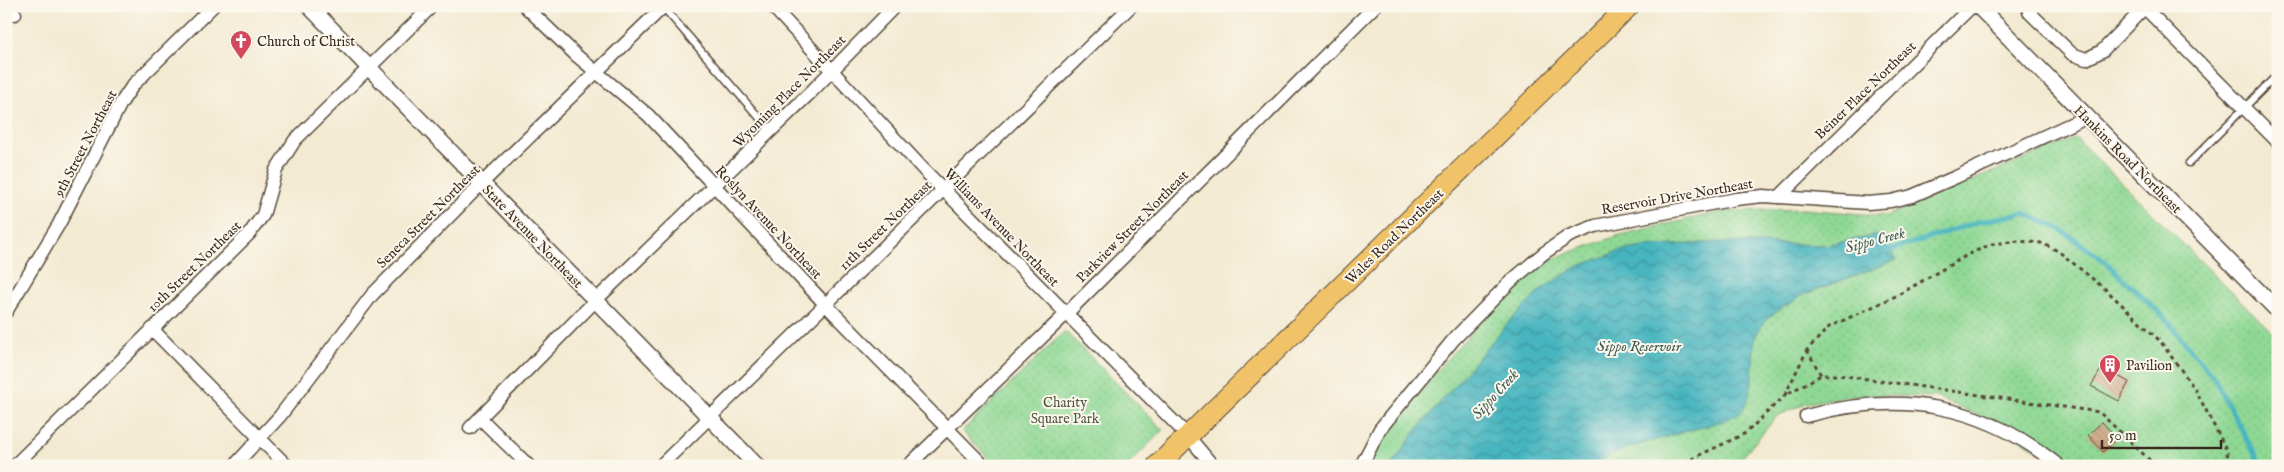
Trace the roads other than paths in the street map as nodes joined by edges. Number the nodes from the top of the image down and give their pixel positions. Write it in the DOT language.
graph roads {
  1 [pos="213,6"];
  2 [pos="309,6"];
  3 [pos="432,6"];
  4 [pos="525,6"];
  5 [pos="772,6"];
  6 [pos="895,6"];
  7 [pos="1131,6"];
  8 [pos="1375,6"];
  9 [pos="1629,6"];
  10 [pos="1972,6"];
  11 [pos="1978,6"];
  12 [pos="664,7"];
  13 [pos="2146,7"];
  14 [pos="2030,12"];
  15 [pos="369,68"];
  16 [pos="833,69"];
  17 [pos="597,72"];
  18 [pos="2278,74"];
  19 [pos="2244,108"];
  20 [pos="2086,117"];
  21 [pos="771,131"];
  22 [pos="2278,142"];
  23 [pos="2189,163"];
  24 [pos="482,183"];
  25 [pos="714,186"];
  26 [pos="943,189"];
  27 [pos="1780,197"];
  28 [pos="596,300"];
  29 [pos="825,304"];
  30 [pos="2278,311"];
  31 [pos="6,312"];
  32 [pos="1066,314"];
  33 [pos="152,329"];
  34 [pos="1806,416"];
  35 [pos="480,418"];
  36 [pos="710,418"];
  37 [pos="470,428"];
  38 [pos="948,428"];
  39 [pos="1188,436"];
  40 [pos="260,439"];
  41 [pos="14,466"];
  42 [pos="234,466"];
  43 [pos="287,466"];
  44 [pos="529,466"];
  45 [pos="660,466"];
  46 [pos="757,466"];
  47 [pos="908,466"];
  48 [pos="984,466"];
  49 [pos="1158,466"];
  50 [pos="1213,466"];
  51 [pos="1361,466"];
  52 [pos="2059,466"];
  1 -- 31 [label="street, 9th Street Northeast"];
  2 -- 15 [label="street, State Avenue Northeast"];
  3 -- 15 [label="street, 10th Street Northeast"];
  4 -- 17 [label="street, Roslyn Avenue Northeast"];
  5 -- 16 [label="street, Williams Avenue Northeast"];
  6 -- 16 [label="street, Wyoming Place Northeast"];
  7 -- 26 [label="street, 11th Street Northeast"];
  8 -- 32 [label="street, Parkview Street Northeast"];
  9 -- 39 [label="main road, Wales Road Northeast"];
  10 -- 27 [label="street, Beiner Place Northeast"];
  11 -- 20 [label="street, Hankins Road Northeast"];
  12 -- 17 [label="street, Seneca Street Northeast"];
  12 -- 21 [label="lane"];
  13 -- 14 [label="street"];
  13 -- 19 [label="street"];
  15 -- 24 [label="street, State Avenue Northeast"];
  15 -- 33 [label="street, 10th Street Northeast"];
  16 -- 21 [label="street, Wyoming Place Northeast"];
  16 -- 26 [label="street, Williams Avenue Northeast"];
  17 -- 24 [label="street, Seneca Street Northeast"];
  17 -- 25 [label="street, Roslyn Avenue Northeast"];
  18 -- 19 [label="lane"];
  19 -- 22 [label="street"];
  19 -- 23 [label="lane"];
  20 -- 27 [label="street, Reservoir Drive Northeast"];
  20 -- 30 [label="street, Hankins Road Northeast"];
  21 -- 25 [label="street, Wyoming Place Northeast"];
  24 -- 28 [label="street, State Avenue Northeast"];
  24 -- 40 [label="street, Seneca Street Northeast"];
  25 -- 28 [label="street, Wyoming Place Northeast"];
  25 -- 29 [label="street, Roslyn Avenue Northeast"];
  26 -- 29 [label="street, 11th Street Northeast"];
  26 -- 32 [label="street, Williams Avenue Northeast"];
  27 -- 51 [label="street, Reservoir Drive Northeast"];
  28 -- 35 [label="street, Wyoming Place Northeast"];
  28 -- 36 [label="street, State Avenue Northeast"];
  29 -- 36 [label="street, 11th Street Northeast"];
  29 -- 38 [label="street, Roslyn Avenue Northeast"];
  32 -- 38 [label="street, Parkview Street Northeast"];
  32 -- 39 [label="street, Williams Avenue Northeast"];
  33 -- 40 [label="street"];
  33 -- 41 [label="street, 10th Street Northeast"];
  34 -- 52 [label="street"];
  35 -- 37 [label="street, Wyoming Place Northeast"];
  35 -- 44 [label="street"];
  36 -- 45 [label="street, 11th Street Northeast"];
  36 -- 46 [label="street, State Avenue Northeast"];
  38 -- 47 [label="street, Parkview Street Northeast"];
  38 -- 48 [label="street, Roslyn Avenue Northeast"];
  39 -- 49 [label="main road, Wales Road Northeast"];
  39 -- 50 [label="street, Williams Avenue Northeast"];
  40 -- 42 [label="street, Seneca Street Northeast"];
  40 -- 43 [label="street"];
}
